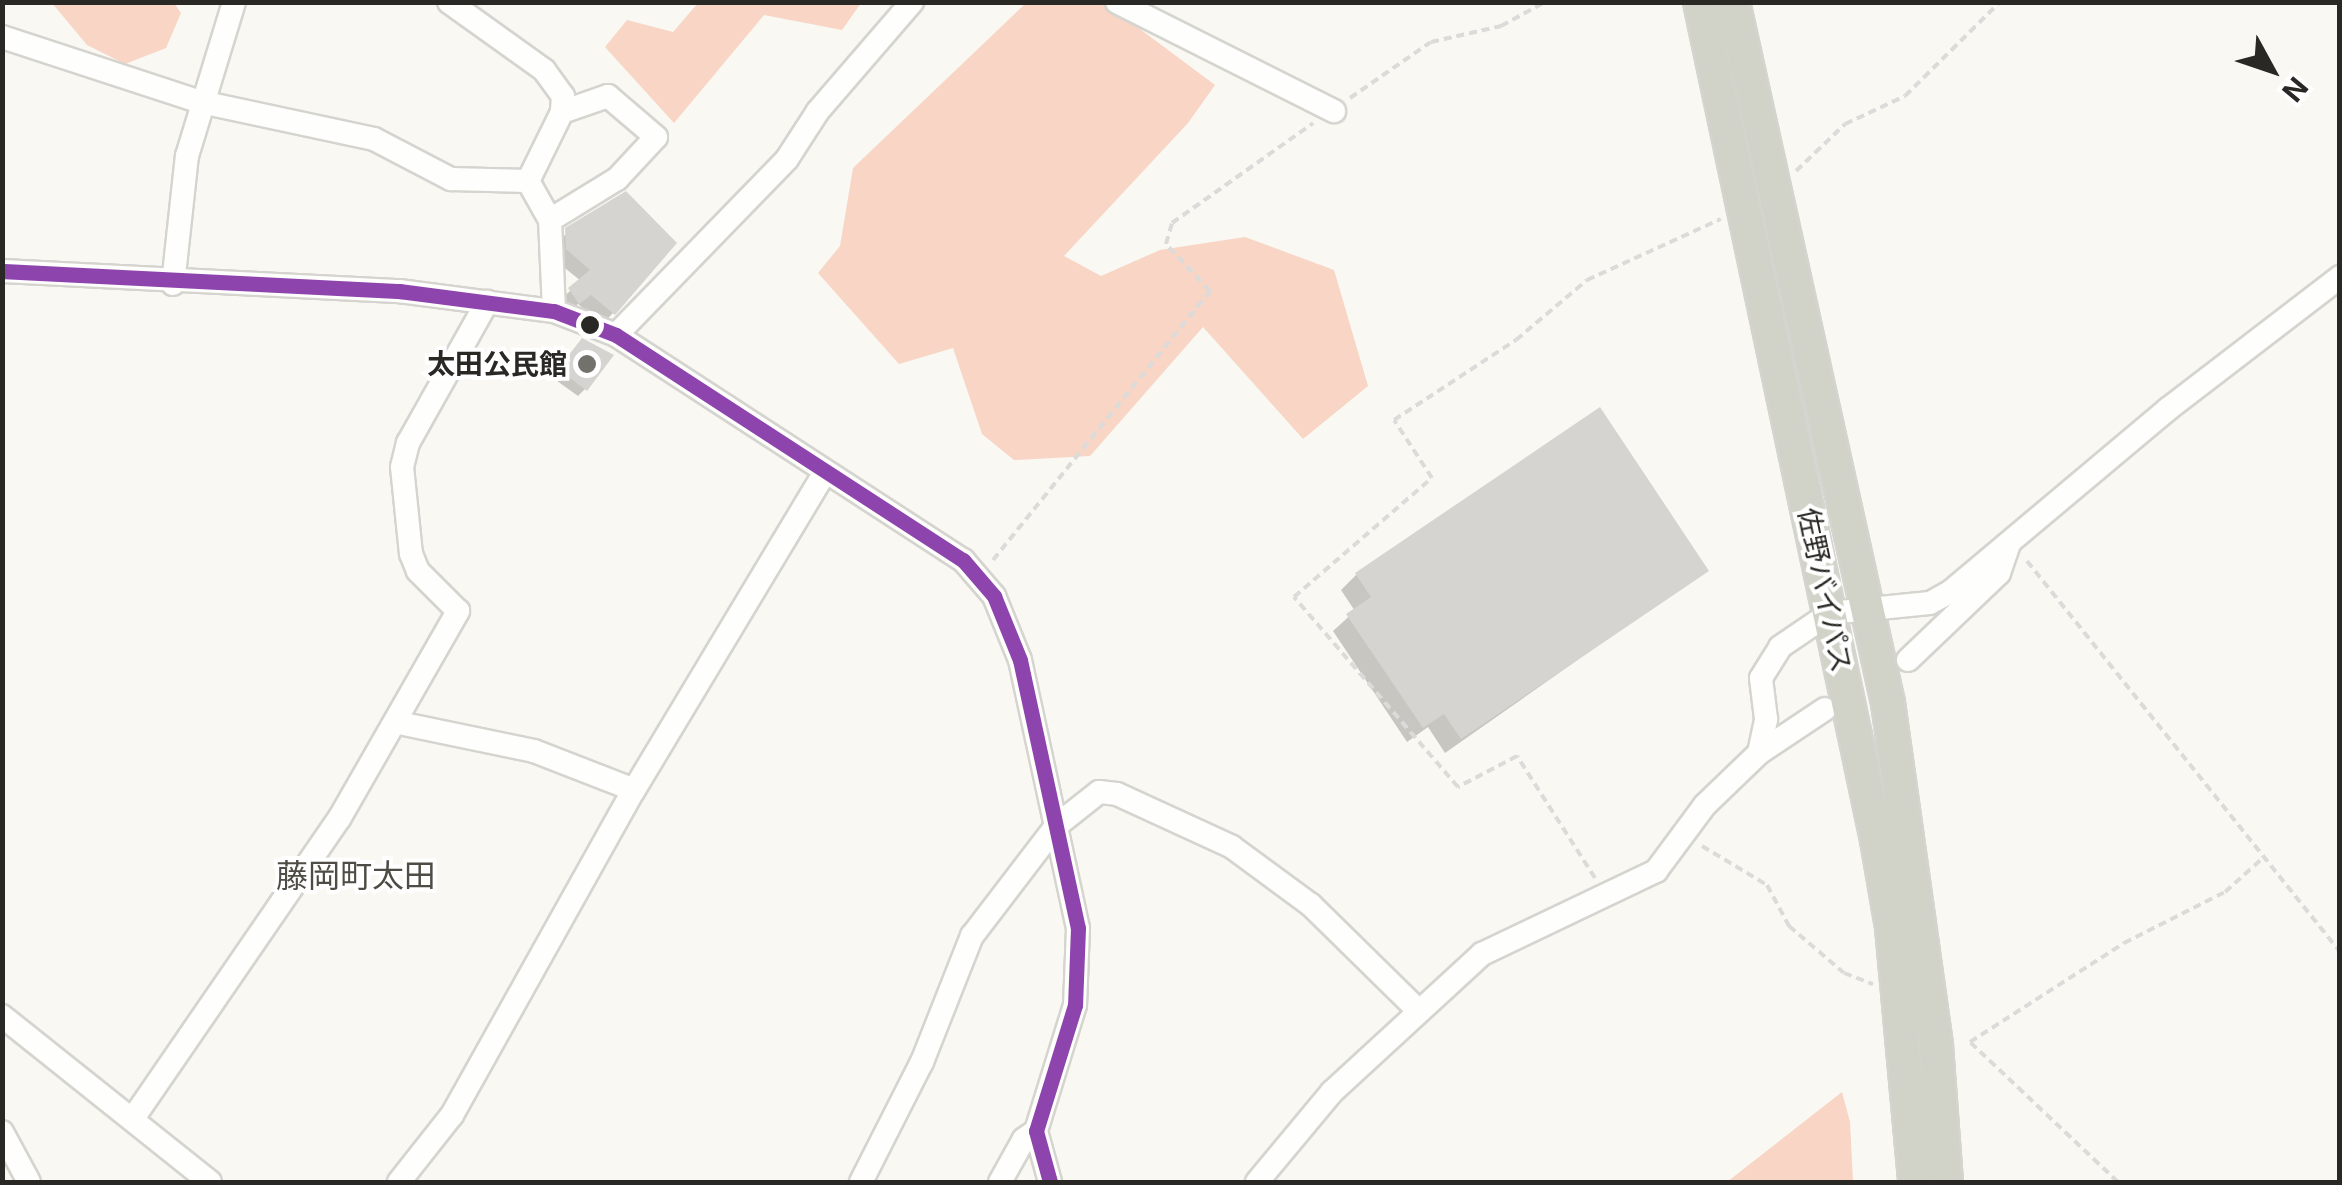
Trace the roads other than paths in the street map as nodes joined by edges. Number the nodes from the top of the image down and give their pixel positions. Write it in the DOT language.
graph roads {
  1 [pos="234,2"];
  2 [pos="449,2"];
  3 [pos="912,2"];
  4 [pos="1117,2"];
  5 [pos="1700,2"];
  6 [pos="1733,2"];
  7 [pos="2,38"];
  8 [pos="201,102"];
  9 [pos="1334,111"];
  10 [pos="562,112"];
  11 [pos="528,181"];
  12 [pos="550,220"];
  13 [pos="2,271"];
  14 [pos="2340,277"];
  15 [pos="173,284"];
  16 [pos="488,302"];
  17 [pos="554,310"];
  18 [pos="616,336"];
  19 [pos="824,474"];
  20 [pos="2010,540"];
  21 [pos="1868,610"];
  22 [pos="1830,613"];
  23 [pos="1908,660"];
  24 [pos="1825,710"];
  25 [pos="399,723"];
  26 [pos="1758,752"];
  27 [pos="634,790"];
  28 [pos="1056,826"];
  29 [pos="1418,1010"];
  30 [pos="2,1016"];
  31 [pos="134,1116"];
  32 [pos="1036,1131"];
  33 [pos="2,1132"];
  34 [pos="29,1182"];
  35 [pos="210,1182"];
  36 [pos="399,1182"];
  37 [pos="862,1182"];
  38 [pos="1000,1182"];
  39 [pos="1050,1182"];
  40 [pos="1257,1182"];
  41 [pos="1916,1182"];
  42 [pos="1946,1182"];
  1 -- 8 [label="street"];
  2 -- 10 [label="street"];
  3 -- 18 [label="street"];
  4 -- 9 [label="street"];
  5 -- 22 [label="highway, 佐野バイパス"];
  6 -- 21 [label="highway, 佐野バイパス"];
  7 -- 8 [label="street"];
  8 -- 11 [label="street"];
  8 -- 15 [label="street"];
  10 -- 11 [label="street"];
  10 -- 12 [label="street"];
  11 -- 12 [label="street"];
  12 -- 17 [label="street"];
  13 -- 15 [label="street"];
  14 -- 20 [label="street"];
  15 -- 16 [label="street"];
  16 -- 17 [label="street"];
  16 -- 25 [label="street"];
  17 -- 18 [label="street"];
  18 -- 19 [label="street"];
  19 -- 27 [label="street"];
  19 -- 28 [label="street"];
  20 -- 21 [label="street"];
  20 -- 23 [label="street"];
  21 -- 22 [label="street"];
  21 -- 42 [label="highway, 佐野バイパス"];
  22 -- 26 [label="street"];
  22 -- 41 [label="highway, 佐野バイパス"];
  24 -- 26 [label="street"];
  25 -- 27 [label="street"];
  25 -- 31 [label="street"];
  26 -- 29 [label="street"];
  27 -- 36 [label="street"];
  28 -- 29 [label="street"];
  28 -- 32 [label="street"];
  28 -- 37 [label="street"];
  29 -- 40 [label="street"];
  30 -- 31 [label="street"];
  31 -- 35 [label="street"];
  32 -- 38 [label="street"];
  32 -- 39 [label="street"];
  33 -- 34 [label="street"];
}
